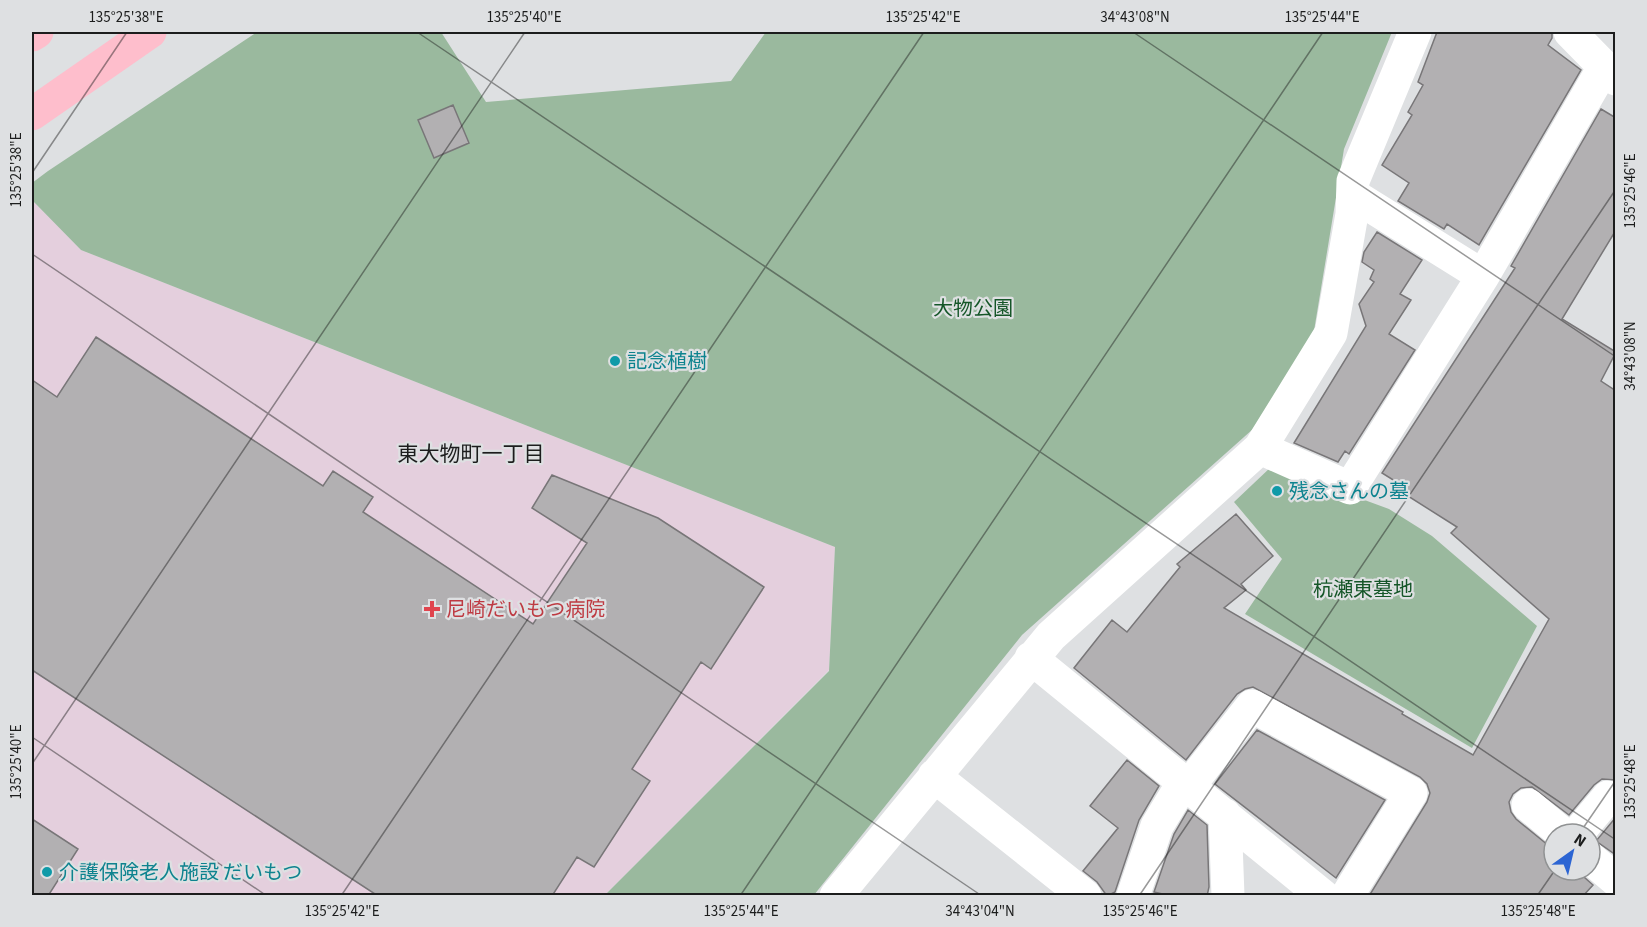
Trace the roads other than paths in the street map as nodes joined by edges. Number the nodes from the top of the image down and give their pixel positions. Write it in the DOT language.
graph roads {
  1 [pos="37,32"];
  2 [pos="150,32"];
  3 [pos="1415,32"];
  4 [pos="1570,32"];
  5 [pos="32,35"];
  6 [pos="1610,73"];
  7 [pos="32,114"];
  8 [pos="1353,195"];
  9 [pos="1484,276"];
  10 [pos="1260,448"];
  11 [pos="1031,658"];
  12 [pos="934,776"];
  13 [pos="1186,785"];
  14 [pos="1608,797"];
  15 [pos="1528,805"];
  16 [pos="1225,815"];
  17 [pos="1549,822"];
  18 [pos="1587,822"];
  19 [pos="1602,868"];
  20 [pos="1616,880"];
  21 [pos="836,896"];
  22 [pos="1085,896"];
  23 [pos="1133,896"];
  24 [pos="1228,896"];
  25 [pos="1323,896"];
  26 [pos="1347,896"];
  1 -- 5 [label="main road"];
  2 -- 7 [label="main road"];
  3 -- 8 [label="street"];
  4 -- 6 [label="street"];
  6 -- 9 [label="street"];
  8 -- 9 [label="street"];
  8 -- 10 [label="street"];
  9 -- 10 [label="street"];
  10 -- 11 [label="street"];
  11 -- 12 [label="street"];
  11 -- 13 [label="street"];
  12 -- 21 [label="street"];
  12 -- 22 [label="street"];
  13 -- 16 [label="street"];
  13 -- 23 [label="street"];
  13 -- 26 [label="street"];
  14 -- 18 [label="street"];
  15 -- 17 [label="street"];
  16 -- 24 [label="street"];
  16 -- 25 [label="street"];
  19 -- 20 [label="street"];
}
